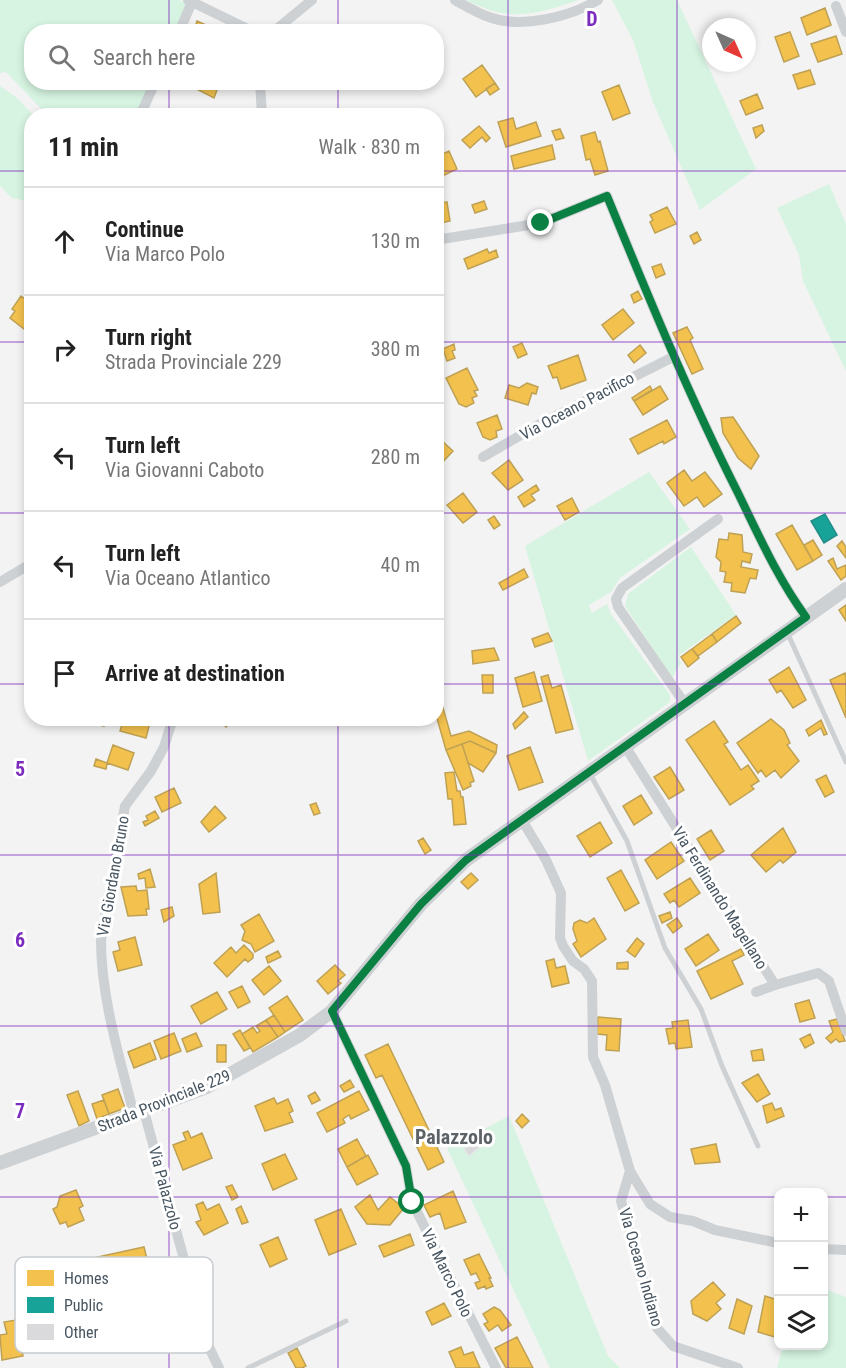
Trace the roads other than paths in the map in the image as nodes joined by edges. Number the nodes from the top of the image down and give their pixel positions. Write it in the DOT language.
graph roads {
  1 [pos="312,0"];
  2 [pos="455,0"];
  3 [pos="598,0"];
  4 [pos="190,1"];
  5 [pos="836,6"];
  6 [pos="182,24"];
  7 [pos="237,24"];
  8 [pos="283,24"];
  9 [pos="846,32"];
  10 [pos="151,90"];
  11 [pos="260,90"];
  12 [pos="144,108"];
  13 [pos="262,108"];
  14 [pos="444,239"];
  15 [pos="673,357"];
  16 [pos="483,457"];
  17 [pos="718,519"];
  18 [pos="24,568"];
  19 [pos="0,582"];
  20 [pos="846,589"];
  21 [pos="806,617"];
  22 [pos="787,631"];
  23 [pos="685,704"];
  24 [pos="170,726"];
  25 [pos="625,747"];
  26 [pos="846,762"];
  27 [pos="589,772"];
  28 [pos="522,820"];
  29 [pos="775,985"];
  30 [pos="756,992"];
  31 [pos="332,1011"];
  32 [pos="846,1031"];
  33 [pos="139,1113"];
  34 [pos="758,1146"];
  35 [pos="0,1163"];
  36 [pos="630,1171"];
  37 [pos="774,1242"];
  38 [pos="828,1249"];
  39 [pos="846,1250"];
  40 [pos="181,1257"];
  41 [pos="346,1321"];
  42 [pos="212,1353"];
  43 [pos="219,1368"];
  44 [pos="248,1368"];
  45 [pos="496,1368"];
  46 [pos="738,1368"];
  1 -- 8 [label="street"];
  2 -- 3 [label="street"];
  4 -- 6 [label="street"];
  4 -- 7 [label="street"];
  5 -- 9 [label="street"];
  10 -- 12 [label="street"];
  11 -- 13 [label="street"];
  14 -- 15 [label="street"];
  15 -- 16 [label="street, Via Oceano Pacifico"];
  15 -- 21 [label="street"];
  17 -- 23 [label="street"];
  18 -- 19 [label="street"];
  20 -- 21 [label="street, Strada Provinciale 229"];
  21 -- 22 [label="street, Strada Provinciale 229"];
  22 -- 23 [label="street, Strada Provinciale 229"];
  22 -- 26 [label="lane"];
  23 -- 25 [label="street, Strada Provinciale 229"];
  24 -- 33 [label="street, Via Giordano Bruno"];
  25 -- 27 [label="street, Strada Provinciale 229"];
  25 -- 29 [label="street, Via Ferdinando Magellano"];
  27 -- 28 [label="street, Strada Provinciale 229"];
  27 -- 34 [label="lane"];
  28 -- 31 [label="street, Strada Provinciale 229"];
  28 -- 36 [label="street"];
  29 -- 30 [label="street"];
  29 -- 32 [label="street, Via Ferdinando Magellano"];
  31 -- 33 [label="street, Strada Provinciale 229"];
  31 -- 45 [label="street, Via Marco Polo"];
  33 -- 35 [label="street, Strada Provinciale 229"];
  33 -- 40 [label="street, Via Palazzolo"];
  36 -- 37 [label="street"];
  36 -- 46 [label="street, Via Oceano Indiano"];
  38 -- 39 [label="street"];
  41 -- 44 [label="lane"];
  42 -- 43 [label="street, Via Palazzolo"];
}
